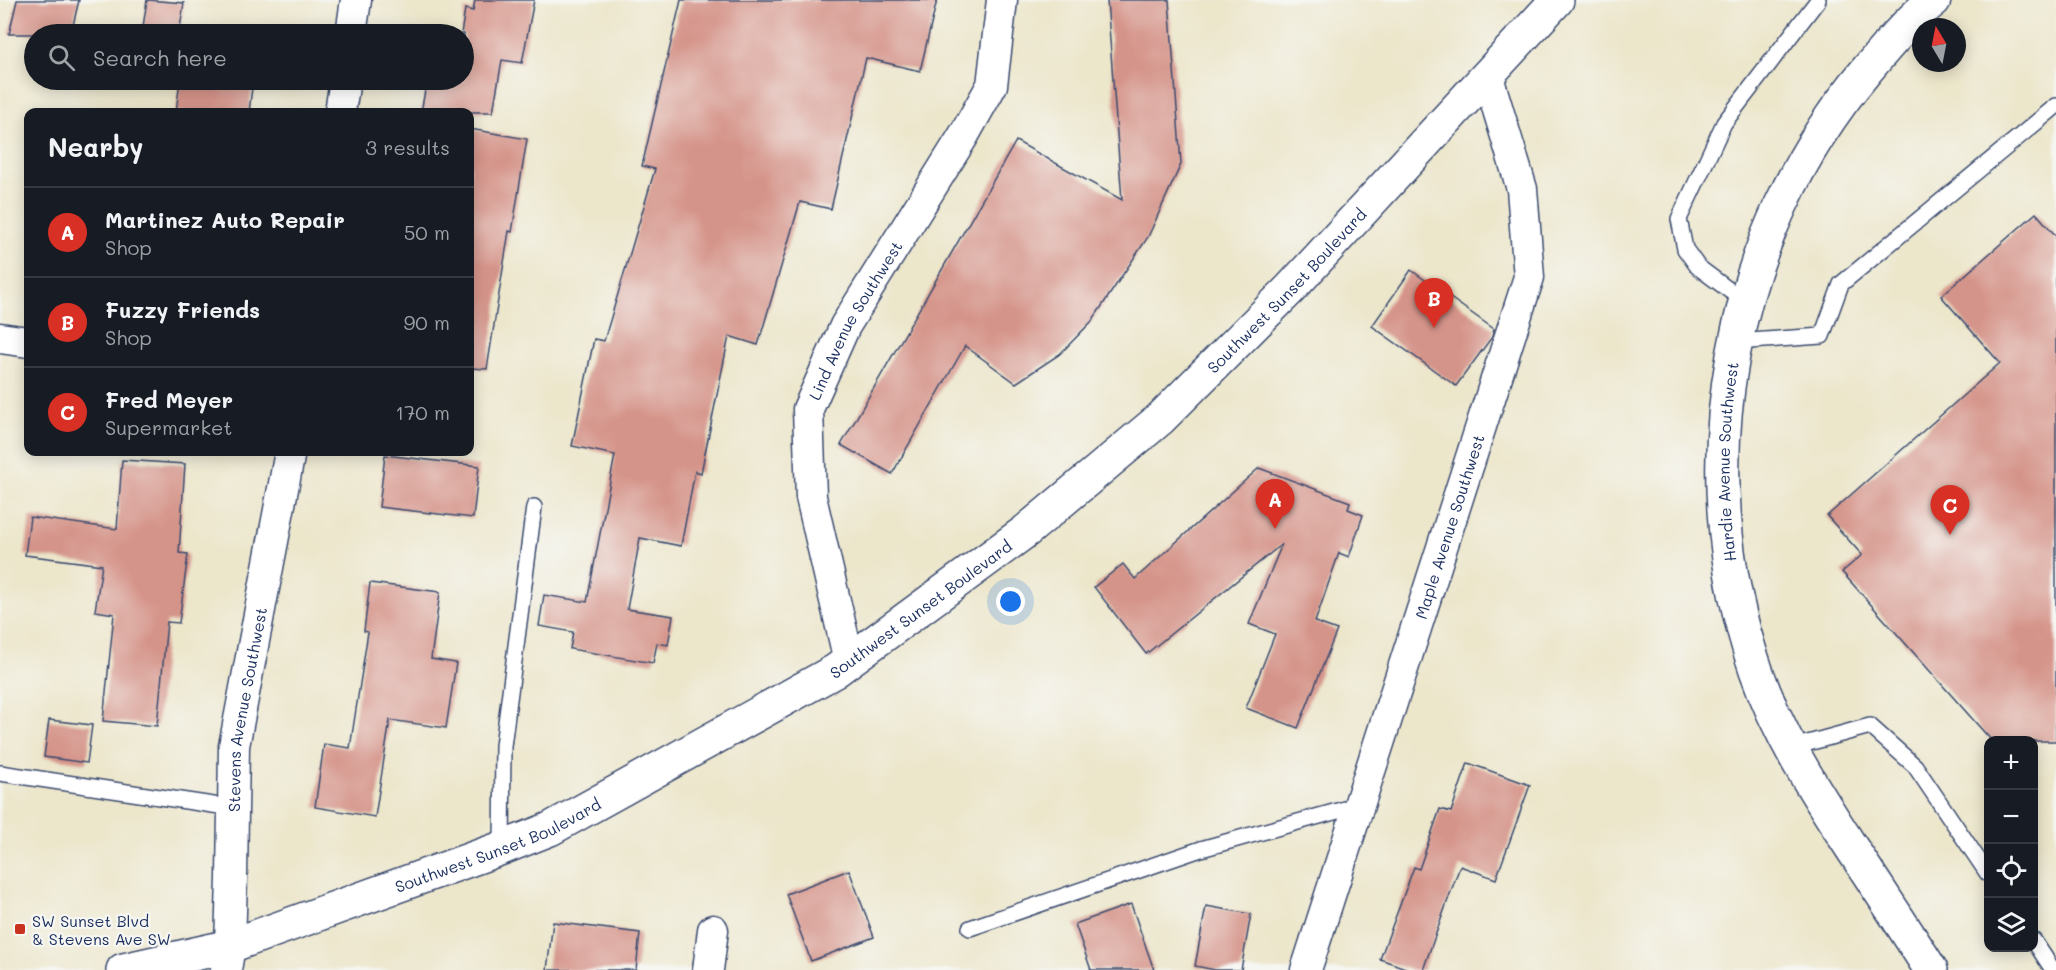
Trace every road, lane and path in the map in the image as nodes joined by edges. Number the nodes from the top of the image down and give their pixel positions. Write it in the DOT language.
graph roads {
  1 [pos="356,0"];
  2 [pos="1002,0"];
  3 [pos="1557,0"];
  4 [pos="1818,0"];
  5 [pos="1934,0"];
  6 [pos="352,24"];
  7 [pos="1488,77"];
  8 [pos="343,90"];
  9 [pos="2056,106"];
  10 [pos="341,108"];
  11 [pos="1745,302"];
  12 [pos="0,338"];
  13 [pos="24,341"];
  14 [pos="1736,342"];
  15 [pos="289,456"];
  16 [pos="534,507"];
  17 [pos="849,661"];
  18 [pos="1791,748"];
  19 [pos="0,773"];
  20 [pos="1359,805"];
  21 [pos="233,808"];
  22 [pos="502,848"];
  23 [pos="1984,867"];
  24 [pos="970,928"];
  25 [pos="713,930"];
  26 [pos="2038,947"];
  27 [pos="228,958"];
  28 [pos="123,970"];
  29 [pos="708,970"];
  30 [pos="1306,970"];
  31 [pos="1931,970"];
  32 [pos="2053,970"];
  1 -- 6 [label="street"];
  2 -- 17 [label="street, Lind Avenue Southwest"];
  3 -- 7 [label="main road, Southwest Sunset Boulevard"];
  4 -- 11 [label="lane"];
  5 -- 11 [label="main road, Hardie Avenue Southwest"];
  7 -- 17 [label="main road, Southwest Sunset Boulevard"];
  7 -- 20 [label="street, Maple Avenue Southwest"];
  8 -- 10 [label="street"];
  9 -- 14 [label="lane"];
  11 -- 14 [label="main road, Hardie Avenue Southwest"];
  12 -- 13 [label="street"];
  14 -- 18 [label="main road, Hardie Avenue Southwest"];
  15 -- 21 [label="street, Stevens Avenue Southwest"];
  16 -- 22 [label="lane"];
  17 -- 22 [label="main road, Southwest Sunset Boulevard"];
  18 -- 23 [label="lane"];
  18 -- 31 [label="main road, Hardie Avenue Southwest"];
  19 -- 21 [label="lane"];
  20 -- 24 [label="lane"];
  20 -- 30 [label="street, Maple Avenue Southwest"];
  21 -- 27 [label="street, Stevens Avenue Southwest"];
  22 -- 27 [label="main road, Southwest Sunset Boulevard"];
  25 -- 29 [label="street"];
  26 -- 32 [label="lane"];
  27 -- 28 [label="main road, Southwest Sunset Boulevard"];
}
